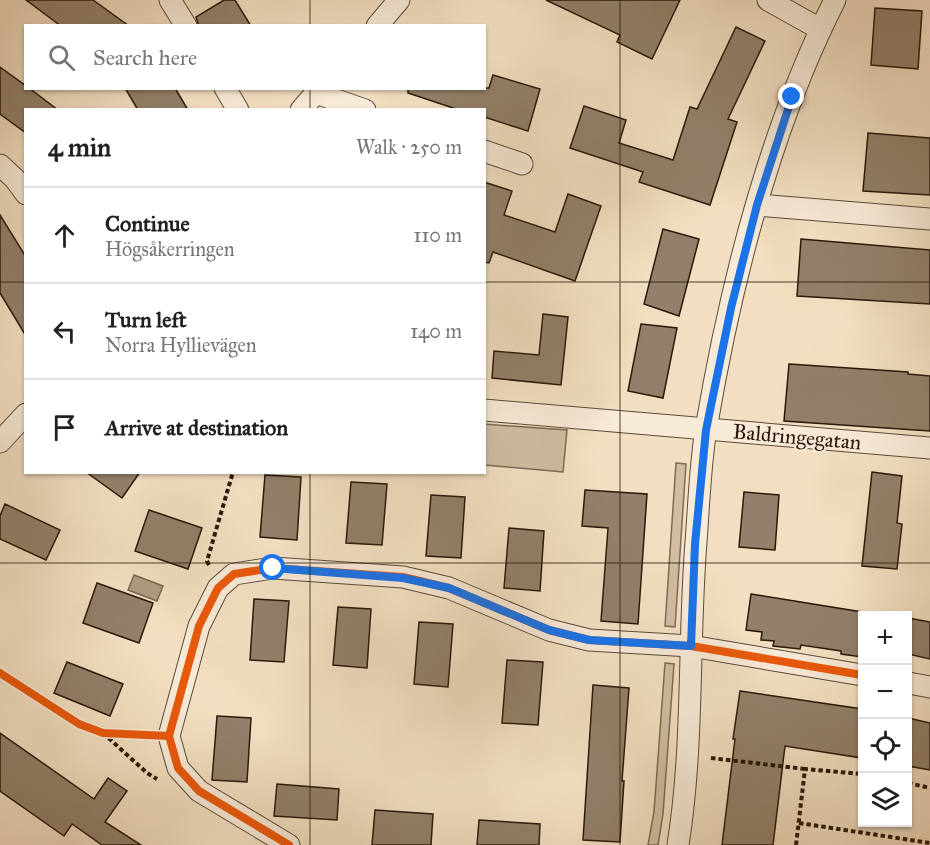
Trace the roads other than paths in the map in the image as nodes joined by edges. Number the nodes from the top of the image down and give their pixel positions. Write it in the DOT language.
graph roads {
  1 [pos="170,0"];
  2 [pos="399,0"];
  3 [pos="768,0"];
  4 [pos="835,0"];
  5 [pos="185,24"];
  6 [pos="378,24"];
  7 [pos="820,29"];
  8 [pos="226,90"];
  9 [pos="318,91"];
  10 [pos="237,108"];
  11 [pos="303,108"];
  12 [pos="359,108"];
  13 [pos="486,152"];
  14 [pos="522,164"];
  15 [pos="0,165"];
  16 [pos="24,191"];
  17 [pos="757,205"];
  18 [pos="930,219"];
  19 [pos="486,410"];
  20 [pos="24,416"];
  21 [pos="706,430"];
  22 [pos="0,442"];
  23 [pos="930,448"];
  24 [pos="691,646"];
  25 [pos="858,674"];
  26 [pos="912,684"];
  27 [pos="930,687"];
  28 [pos="289,845"];
  29 [pos="678,845"];
  1 -- 5 [label="street"];
  2 -- 6 [label="street"];
  3 -- 7 [label="street"];
  4 -- 7 [label="street"];
  7 -- 17 [label="street"];
  8 -- 10 [label="street"];
  9 -- 11 [label="street"];
  9 -- 12 [label="street"];
  13 -- 14 [label="street"];
  15 -- 16 [label="street"];
  17 -- 18 [label="street"];
  17 -- 21 [label="street"];
  19 -- 21 [label="street, Baldringegatan"];
  20 -- 22 [label="street"];
  21 -- 23 [label="street, Baldringegatan"];
  21 -- 24 [label="street"];
  24 -- 25 [label="street"];
  24 -- 28 [label="street"];
  24 -- 29 [label="street"];
  26 -- 27 [label="street"];
}
